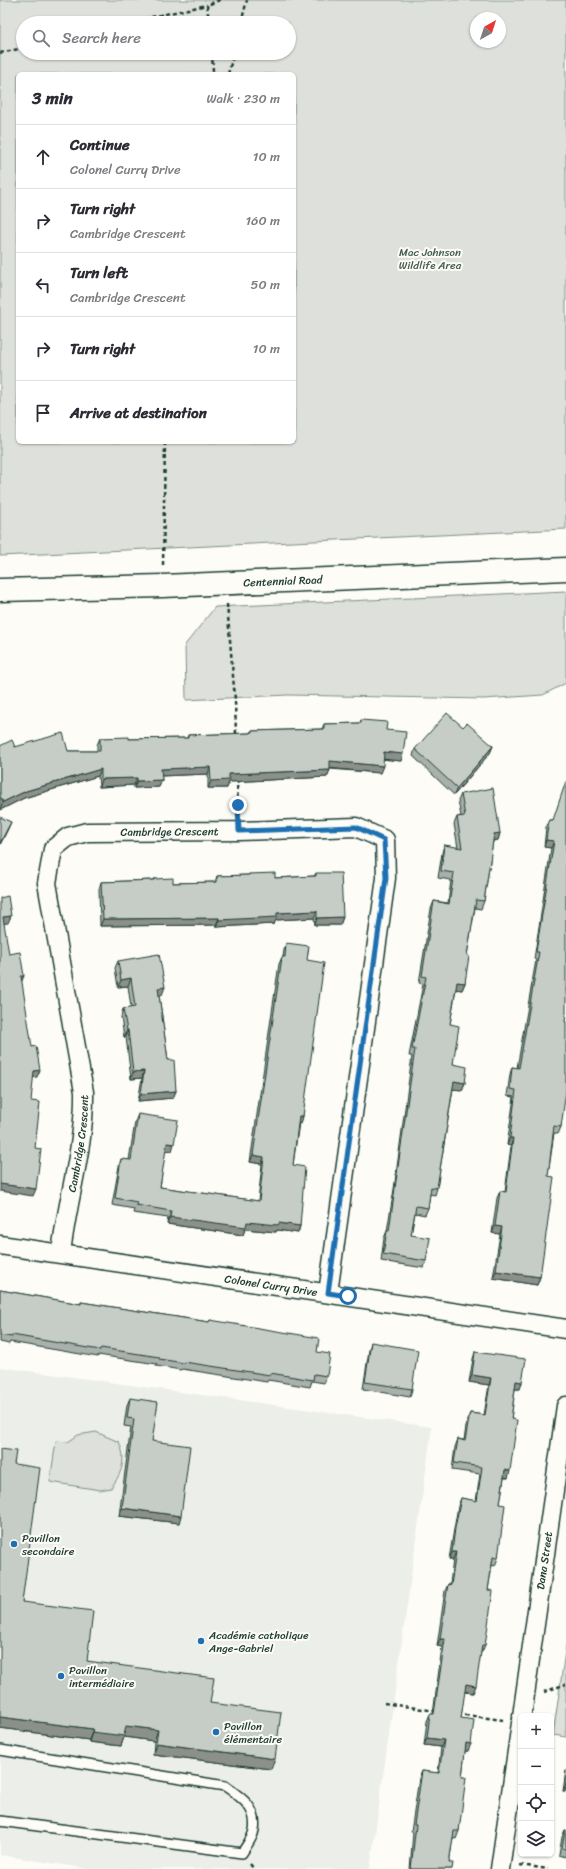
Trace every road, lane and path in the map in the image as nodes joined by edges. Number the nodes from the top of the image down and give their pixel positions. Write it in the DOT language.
graph roads {
  1 [pos="220,0"];
  2 [pos="247,0"];
  3 [pos="207,5"];
  4 [pos="156,16"];
  5 [pos="208,16"];
  6 [pos="243,16"];
  7 [pos="16,50"];
  8 [pos="0,53"];
  9 [pos="212,60"];
  10 [pos="232,60"];
  11 [pos="214,72"];
  12 [pos="229,72"];
  13 [pos="165,444"];
  14 [pos="566,569"];
  15 [pos="225,583"];
  16 [pos="163,586"];
  17 [pos="0,590"];
  18 [pos="236,738"];
  19 [pos="237,775"];
  20 [pos="239,831"];
  21 [pos="0,1245"];
  22 [pos="61,1253"];
  23 [pos="328,1293"];
  24 [pos="566,1329"];
  25 [pos="566,1406"];
  26 [pos="384,1703"];
  27 [pos="436,1711"];
  28 [pos="451,1713"];
  29 [pos="517,1720"];
  30 [pos="0,1750"];
  31 [pos="0,1821"];
  32 [pos="501,1865"];
  33 [pos="548,1869"];
  1 -- 3 [label="path"];
  2 -- 6 [label="path"];
  3 -- 4 [label="path"];
  3 -- 5 [label="path"];
  7 -- 8 [label="path"];
  9 -- 11 [label="path"];
  10 -- 12 [label="path"];
  13 -- 16 [label="path"];
  14 -- 15 [label="main road, Centennial Road"];
  15 -- 16 [label="main road, Centennial Road"];
  15 -- 18 [label="path"];
  16 -- 17 [label="main road, Centennial Road"];
  19 -- 20 [label="path"];
  20 -- 22 [label="street, Cambridge Crescent"];
  20 -- 23 [label="street, Cambridge Crescent"];
  21 -- 22 [label="street, Colonel Curry Drive"];
  22 -- 23 [label="street, Colonel Curry Drive"];
  23 -- 24 [label="street, Colonel Curry Drive"];
  25 -- 29 [label="street, Dana Street"];
  26 -- 27 [label="path"];
  28 -- 29 [label="path"];
  29 -- 32 [label="street, Dana Street"];
  30 -- 31 [label="lane"];
  32 -- 33 [label="path"];
}
